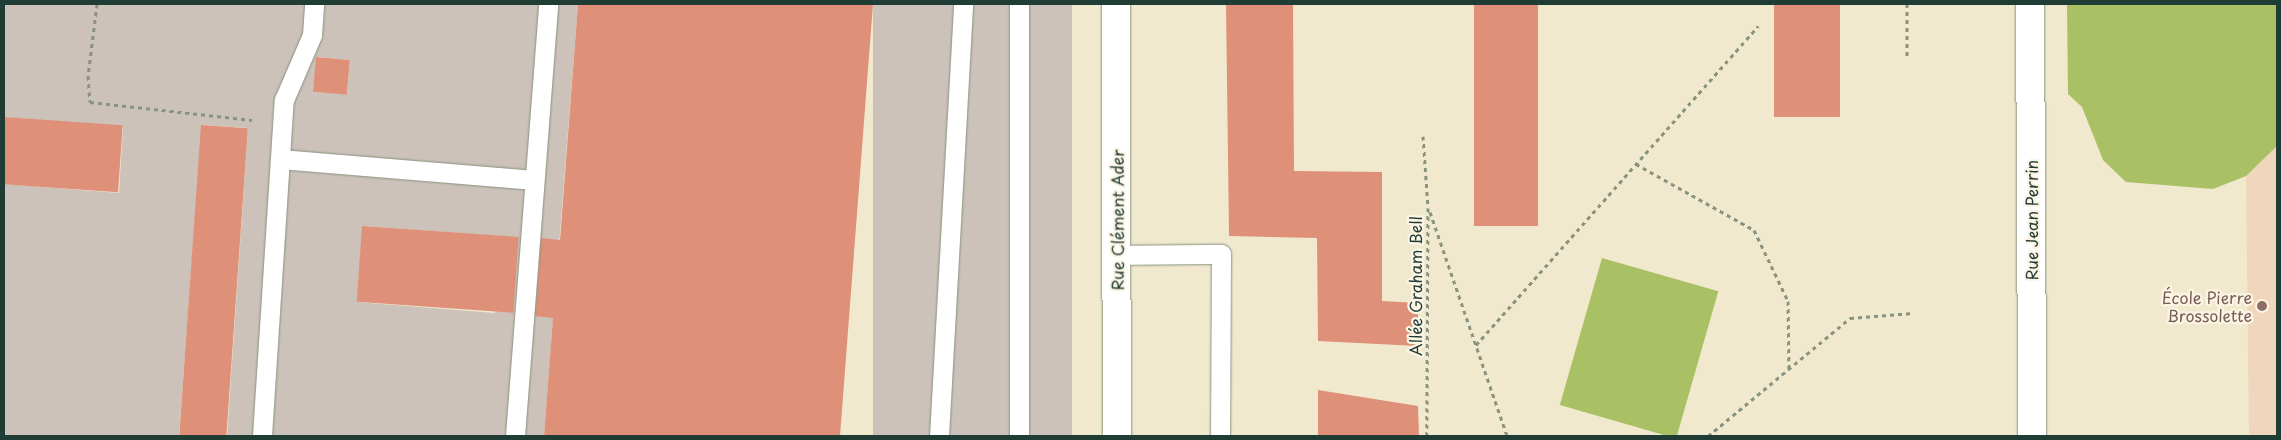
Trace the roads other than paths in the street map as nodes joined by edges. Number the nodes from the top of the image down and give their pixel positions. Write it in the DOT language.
graph roads {
  1 [pos="314,4"];
  2 [pos="548,4"];
  3 [pos="963,4"];
  4 [pos="1019,4"];
  5 [pos="1116,4"];
  6 [pos="2030,4"];
  7 [pos="280,159"];
  8 [pos="534,180"];
  9 [pos="1117,256"];
  10 [pos="262,436"];
  11 [pos="515,436"];
  12 [pos="939,436"];
  13 [pos="1019,436"];
  14 [pos="1117,436"];
  15 [pos="1220,436"];
  16 [pos="2032,436"];
  1 -- 7 [label="lane"];
  2 -- 8 [label="lane"];
  3 -- 12 [label="lane"];
  4 -- 13 [label="lane"];
  5 -- 9 [label="street, Rue Clément Ader"];
  6 -- 16 [label="street, Rue Jean Perrin"];
  7 -- 8 [label="lane"];
  7 -- 10 [label="lane"];
  8 -- 11 [label="lane"];
  9 -- 14 [label="street, Rue Clément Ader"];
  9 -- 15 [label="lane"];
}
